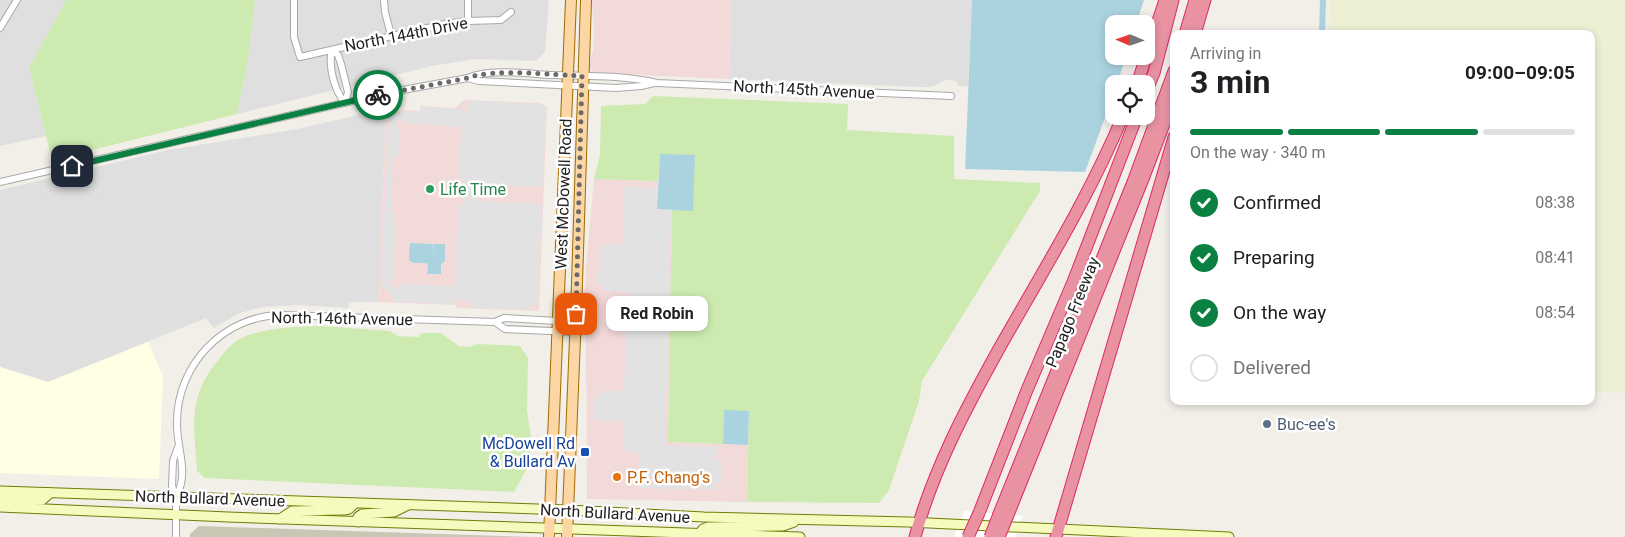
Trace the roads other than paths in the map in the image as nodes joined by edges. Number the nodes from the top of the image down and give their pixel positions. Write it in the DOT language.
graph roads {
  1 [pos="17,0"];
  2 [pos="294,0"];
  3 [pos="384,0"];
  4 [pos="468,0"];
  5 [pos="571,0"];
  6 [pos="586,0"];
  7 [pos="1165,0"];
  8 [pos="1174,0"];
  9 [pos="1195,0"];
  10 [pos="1206,0"];
  11 [pos="511,12"];
  12 [pos="468,21"];
  13 [pos="0,28"];
  14 [pos="1186,30"];
  15 [pos="1196,30"];
  16 [pos="1202,30"];
  17 [pos="391,35"];
  18 [pos="332,50"];
  19 [pos="1140,75"];
  20 [pos="1153,75"];
  21 [pos="568,80"];
  22 [pos="582,81"];
  23 [pos="1170,82"];
  24 [pos="658,83"];
  25 [pos="951,96"];
  26 [pos="345,103"];
  27 [pos="1170,109"];
  28 [pos="1119,125"];
  29 [pos="1134,125"];
  30 [pos="1170,151"];
  31 [pos="0,182"];
  32 [pos="495,322"];
  33 [pos="558,326"];
  34 [pos="576,327"];
  35 [pos="0,491"];
  36 [pos="50,493"];
  37 [pos="176,497"];
  38 [pos="0,499"];
  39 [pos="355,503"];
  40 [pos="409,505"];
  41 [pos="0,507"];
  42 [pos="551,510"];
  43 [pos="568,510"];
  44 [pos="1004,514"];
  45 [pos="176,515"];
  46 [pos="280,519"];
  47 [pos="799,520"];
  48 [pos="358,522"];
  49 [pos="918,523"];
  50 [pos="550,532"];
  51 [pos="567,533"];
  52 [pos="1057,533"];
  53 [pos="699,534"];
  54 [pos="176,537"];
  55 [pos="800,537"];
  56 [pos="915,537"];
  57 [pos="968,537"];
  58 [pos="990,537"];
  59 [pos="999,537"];
  60 [pos="1229,537"];
  1 -- 13 [label="street"];
  2 -- 18 [label="street, North 144th Drive"];
  3 -- 17 [label="street"];
  4 -- 12 [label="street"];
  5 -- 21 [label="main road, West McDowell Road"];
  6 -- 22 [label="main road, West McDowell Road"];
  7 -- 19 [label="highway"];
  8 -- 20 [label="highway"];
  9 -- 14 [label="highway"];
  10 -- 15 [label="highway"];
  10 -- 16 [label="highway"];
  11 -- 12 [label="street, North 144th Drive"];
  12 -- 17 [label="street, North 144th Drive"];
  17 -- 18 [label="street, North 144th Drive"];
  18 -- 26 [label="street"];
  18 -- 26 [label="street"];
  21 -- 22 [label="street, North 145th Avenue"];
  21 -- 26 [label="street, North 145th Avenue"];
  21 -- 33 [label="main road, West McDowell Road"];
  22 -- 24 [label="street, North 145th Avenue"];
  22 -- 24 [label="street, North 145th Avenue"];
  22 -- 34 [label="main road, West McDowell Road"];
  23 -- 44 [label="highway"];
  24 -- 25 [label="street, North 145th Avenue"];
  26 -- 31 [label="street, North 145th Avenue"];
  27 -- 44 [label="highway, Papago Freeway"];
  28 -- 49 [label="highway"];
  29 -- 57 [label="highway, Papago Freeway, bridge"];
  30 -- 52 [label="highway"];
  32 -- 33 [label="street, North 146th Avenue"];
  32 -- 33 [label="street, North 146th Avenue"];
  32 -- 37 [label="street, North 146th Avenue"];
  33 -- 34 [label="street, North 146th Avenue"];
  33 -- 34 [label="street, North 146th Avenue"];
  33 -- 42 [label="main road, West McDowell Road"];
  34 -- 43 [label="main road, West McDowell Road"];
  35 -- 36 [label="main road, North Bullard Avenue"];
  36 -- 37 [label="main road, North Bullard Avenue"];
  36 -- 38 [label="main road"];
  37 -- 39 [label="main road, North Bullard Avenue"];
  37 -- 45 [label="street, North 146th Avenue"];
  39 -- 40 [label="main road, North Bullard Avenue"];
  39 -- 46 [label="main road"];
  40 -- 42 [label="main road, North Bullard Avenue"];
  40 -- 48 [label="main road"];
  41 -- 45 [label="main road, North Bullard Avenue"];
  42 -- 43 [label="main road, North Bullard Avenue"];
  42 -- 50 [label="main road, West McDowell Road"];
  43 -- 47 [label="main road, North Bullard Avenue"];
  43 -- 51 [label="main road, West McDowell Road"];
  44 -- 58 [label="highway, bridge"];
  44 -- 59 [label="highway, Papago Freeway, bridge"];
  45 -- 46 [label="main road, North Bullard Avenue"];
  45 -- 54 [label="street, North 146th Avenue"];
  46 -- 48 [label="main road, North Bullard Avenue"];
  47 -- 49 [label="main road, North Bullard Avenue"];
  47 -- 53 [label="main road"];
  48 -- 50 [label="main road, North Bullard Avenue"];
  49 -- 52 [label="main road, North Bullard Avenue"];
  49 -- 56 [label="highway"];
  50 -- 51 [label="main road, North Bullard Avenue"];
  51 -- 53 [label="main road, North Bullard Avenue"];
  52 -- 60 [label="main road, North Bullard Avenue"];
  53 -- 55 [label="main road, North Bullard Avenue"];
}
